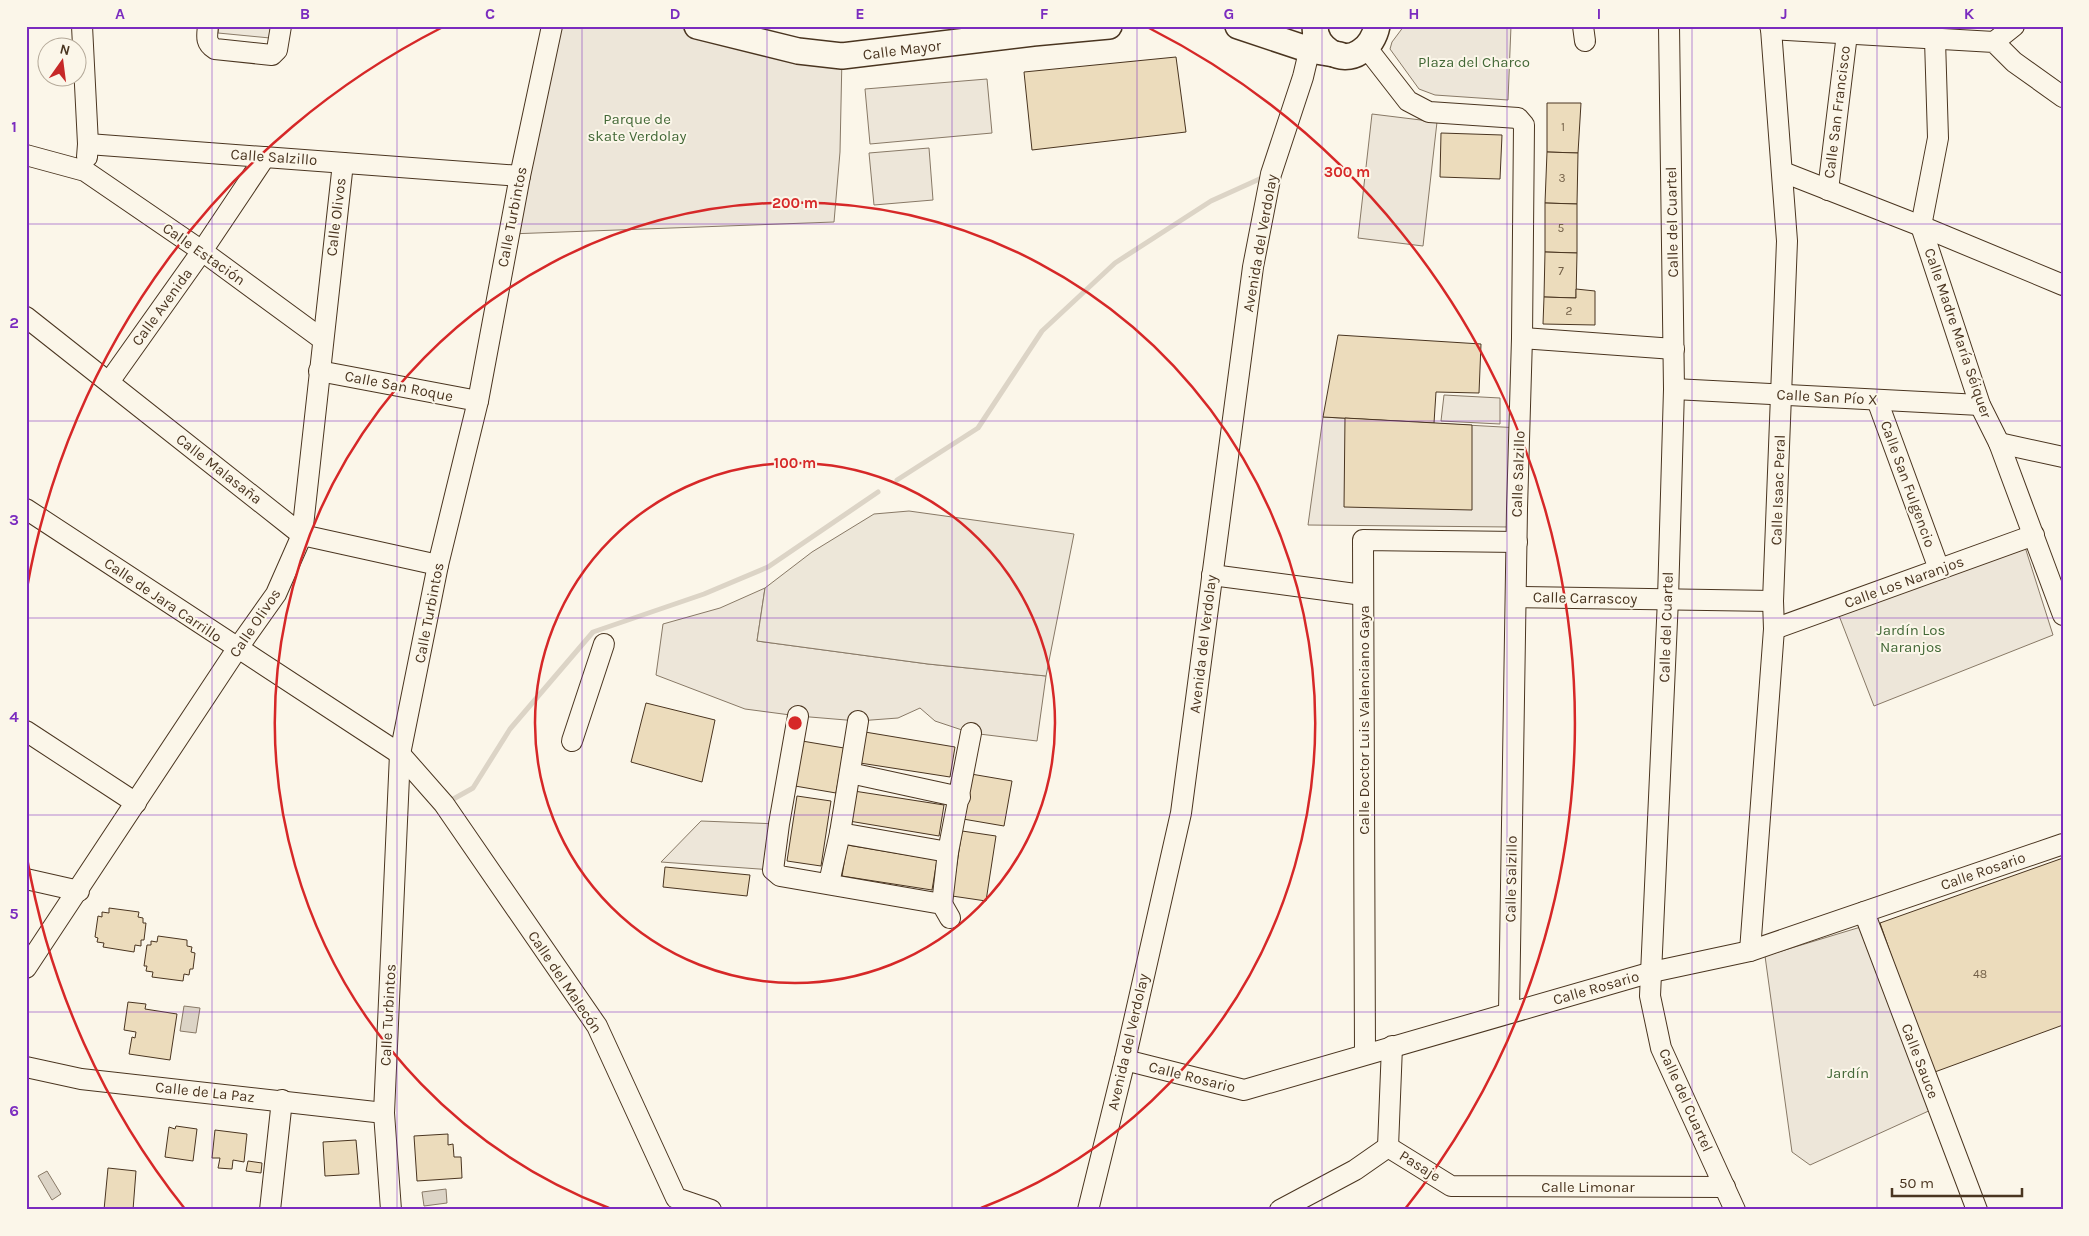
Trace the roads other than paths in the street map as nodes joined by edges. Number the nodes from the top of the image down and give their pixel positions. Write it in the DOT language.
graph roads {
  1 [pos="82,26"];
  2 [pos="208,26"];
  3 [pos="280,26"];
  4 [pos="552,26"];
  5 [pos="697,26"];
  6 [pos="1109,26"];
  7 [pos="1238,26"];
  8 [pos="1670,26"];
  9 [pos="2014,26"];
  10 [pos="1770,28"];
  11 [pos="1847,34"];
  12 [pos="1942,35"];
  13 [pos="1372,37"];
  14 [pos="1994,42"];
  15 [pos="1322,43"];
  16 [pos="2063,97"];
  17 [pos="88,144"];
  18 [pos="26,155"];
  19 [pos="266,157"];
  20 [pos="342,163"];
  21 [pos="85,171"];
  22 [pos="1783,172"];
  23 [pos="520,176"];
  24 [pos="1828,190"];
  25 [pos="1921,226"];
  26 [pos="202,252"];
  27 [pos="2063,285"];
  28 [pos="26,317"];
  29 [pos="1522,338"];
  30 [pos="322,339"];
  31 [pos="1674,349"];
  32 [pos="320,371"];
  33 [pos="109,382"];
  34 [pos="1674,389"];
  35 [pos="1782,395"];
  36 [pos="1876,400"];
  37 [pos="478,401"];
  38 [pos="1980,405"];
  39 [pos="1999,444"];
  40 [pos="2063,456"];
  41 [pos="26,509"];
  42 [pos="302,535"];
  43 [pos="2034,535"];
  44 [pos="1517,542"];
  45 [pos="438,565"];
  46 [pos="1939,569"];
  47 [pos="1212,574"];
  48 [pos="1363,595"];
  49 [pos="1516,597"];
  50 [pos="1668,599"];
  51 [pos="1773,601"];
  52 [pos="2063,615"];
  53 [pos="1774,629"];
  54 [pos="604,644"];
  55 [pos="237,649"];
  56 [pos="798,716"];
  57 [pos="858,721"];
  58 [pos="26,731"];
  59 [pos="971,733"];
  60 [pos="572,741"];
  61 [pos="400,754"];
  62 [pos="850,773"];
  63 [pos="960,797"];
  64 [pos="136,803"];
  65 [pos="840,833"];
  66 [pos="2063,844"];
  67 [pos="948,852"];
  68 [pos="26,879"];
  69 [pos="829,883"];
  70 [pos="80,891"];
  71 [pos="1864,912"];
  72 [pos="1750,950"];
  73 [pos="26,968"];
  74 [pos="1652,972"];
  75 [pos="1509,1013"];
  76 [pos="1392,1046"];
  77 [pos="1365,1054"];
  78 [pos="1125,1060"];
  79 [pos="26,1067"];
  80 [pos="282,1100"];
  81 [pos="384,1113"];
  82 [pos="1388,1147"];
  83 [pos="1451,1186"];
  84 [pos="1725,1187"];
  85 [pos="270,1210"];
  86 [pos="392,1210"];
  87 [pos="711,1210"];
  88 [pos="1088,1210"];
  89 [pos="1280,1210"];
  90 [pos="1735,1210"];
  91 [pos="1977,1210"];
  1 -- 17 [label="street"];
  2 -- 3 [label="street"];
  4 -- 23 [label="street, Calle Turbintos"];
  5 -- 6 [label="main road, Calle Mayor"];
  7 -- 15 [label="main road"];
  8 -- 31 [label="street, Calle del Cuartel"];
  9 -- 14 [label="street"];
  10 -- 11 [label="street"];
  10 -- 22 [label="street, Calle Isaac Peral"];
  11 -- 12 [label="street"];
  11 -- 24 [label="street, Calle San Francisco"];
  12 -- 14 [label="street"];
  12 -- 25 [label="street, Calle Madre María Séiquer"];
  13 -- 15 [label="main road"];
  13 -- 29 [label="street, Calle Salzillo"];
  14 -- 16 [label="street"];
  15 -- 47 [label="street, Avenida del Verdolay"];
  17 -- 19 [label="street, Calle Salzillo"];
  17 -- 21 [label="street"];
  18 -- 21 [label="street, Calle Estación"];
  19 -- 20 [label="street, Calle Salzillo"];
  19 -- 26 [label="street, Calle Avenida"];
  20 -- 23 [label="street, Calle Salzillo"];
  20 -- 30 [label="street, Calle Olivos"];
  21 -- 26 [label="street, Calle Estación"];
  22 -- 24 [label="street"];
  22 -- 35 [label="street, Calle Isaac Peral"];
  23 -- 37 [label="street, Calle Turbintos"];
  24 -- 25 [label="street"];
  25 -- 27 [label="street"];
  25 -- 38 [label="street, Calle Madre María Séiquer"];
  26 -- 30 [label="street, Calle Estación"];
  26 -- 33 [label="street, Calle Avenida"];
  28 -- 33 [label="street, Calle Malasaña"];
  29 -- 31 [label="street"];
  29 -- 44 [label="street, Calle Salzillo"];
  30 -- 32 [label="street, Calle Olivos"];
  31 -- 34 [label="street, Calle del Cuartel"];
  32 -- 37 [label="street, Calle San Roque"];
  32 -- 42 [label="street, Calle Olivos"];
  33 -- 42 [label="street, Calle Malasaña"];
  34 -- 35 [label="street, Calle San Pío X"];
  34 -- 50 [label="street, Calle del Cuartel"];
  35 -- 36 [label="street, Calle San Pío X"];
  35 -- 51 [label="street, Calle Isaac Peral"];
  36 -- 38 [label="street, Calle San Pío X"];
  36 -- 46 [label="street, Calle San Fulgencio"];
  37 -- 45 [label="street, Calle Turbintos"];
  38 -- 39 [label="street, Calle Madre María Séiquer"];
  39 -- 40 [label="street"];
  39 -- 43 [label="street, Calle Madre María Séiquer"];
  41 -- 55 [label="street, Calle de Jara Carrillo"];
  42 -- 45 [label="street, Calle Malasaña"];
  42 -- 55 [label="street, Calle Olivos"];
  43 -- 46 [label="street, Calle Los Naranjos"];
  43 -- 52 [label="street, Calle Madre María Séiquer"];
  44 -- 48 [label="street, Calle Doctor Luis Valenciano Gaya"];
  44 -- 49 [label="street, Calle Salzillo"];
  45 -- 61 [label="street, Calle Turbintos"];
  46 -- 53 [label="street, Calle Los Naranjos"];
  47 -- 48 [label="street"];
  47 -- 78 [label="street, Avenida del Verdolay"];
  48 -- 77 [label="street, Calle Doctor Luis Valenciano Gaya"];
  49 -- 50 [label="street, Calle Carrascoy"];
  49 -- 75 [label="street, Calle Salzillo"];
  50 -- 51 [label="street, Calle Carrascoy"];
  50 -- 74 [label="street, Calle del Cuartel"];
  51 -- 53 [label="street, Calle Isaac Peral"];
  53 -- 72 [label="street, Calle Isaac Peral"];
  54 -- 60 [label="street"];
  55 -- 61 [label="street, Calle de Jara Carrillo"];
  55 -- 64 [label="street, Calle Olivos"];
  56 -- 69 [label="street"];
  57 -- 62 [label="street"];
  58 -- 64 [label="street"];
  59 -- 63 [label="street"];
  61 -- 81 [label="street, Calle Turbintos"];
  61 -- 87 [label="street, Calle del Malecón"];
  62 -- 63 [label="street"];
  62 -- 65 [label="street"];
  63 -- 67 [label="street"];
  64 -- 70 [label="street, Calle Olivos"];
  65 -- 67 [label="street"];
  65 -- 69 [label="street"];
  66 -- 71 [label="street, Calle Rosario"];
  67 -- 69 [label="street"];
  68 -- 70 [label="street"];
  70 -- 73 [label="street, Calle Olivos"];
  71 -- 72 [label="street, Calle Rosario"];
  71 -- 91 [label="street, Calle Sauce"];
  72 -- 74 [label="street, Calle Rosario"];
  74 -- 75 [label="street, Calle Rosario"];
  74 -- 84 [label="street, Calle del Cuartel"];
  75 -- 76 [label="street, Calle Rosario"];
  76 -- 77 [label="street, Calle Rosario"];
  76 -- 82 [label="street"];
  77 -- 78 [label="street, Calle Rosario"];
  78 -- 88 [label="street, Avenida del Verdolay"];
  79 -- 80 [label="street, Calle de La Paz"];
  80 -- 81 [label="street, Calle de La Paz"];
  80 -- 85 [label="street"];
  81 -- 86 [label="street, Calle Turbintos"];
  82 -- 83 [label="street, Pasaje"];
  82 -- 89 [label="street"];
  83 -- 84 [label="street, Calle Limonar"];
  84 -- 90 [label="street, Calle del Cuartel"];
}
